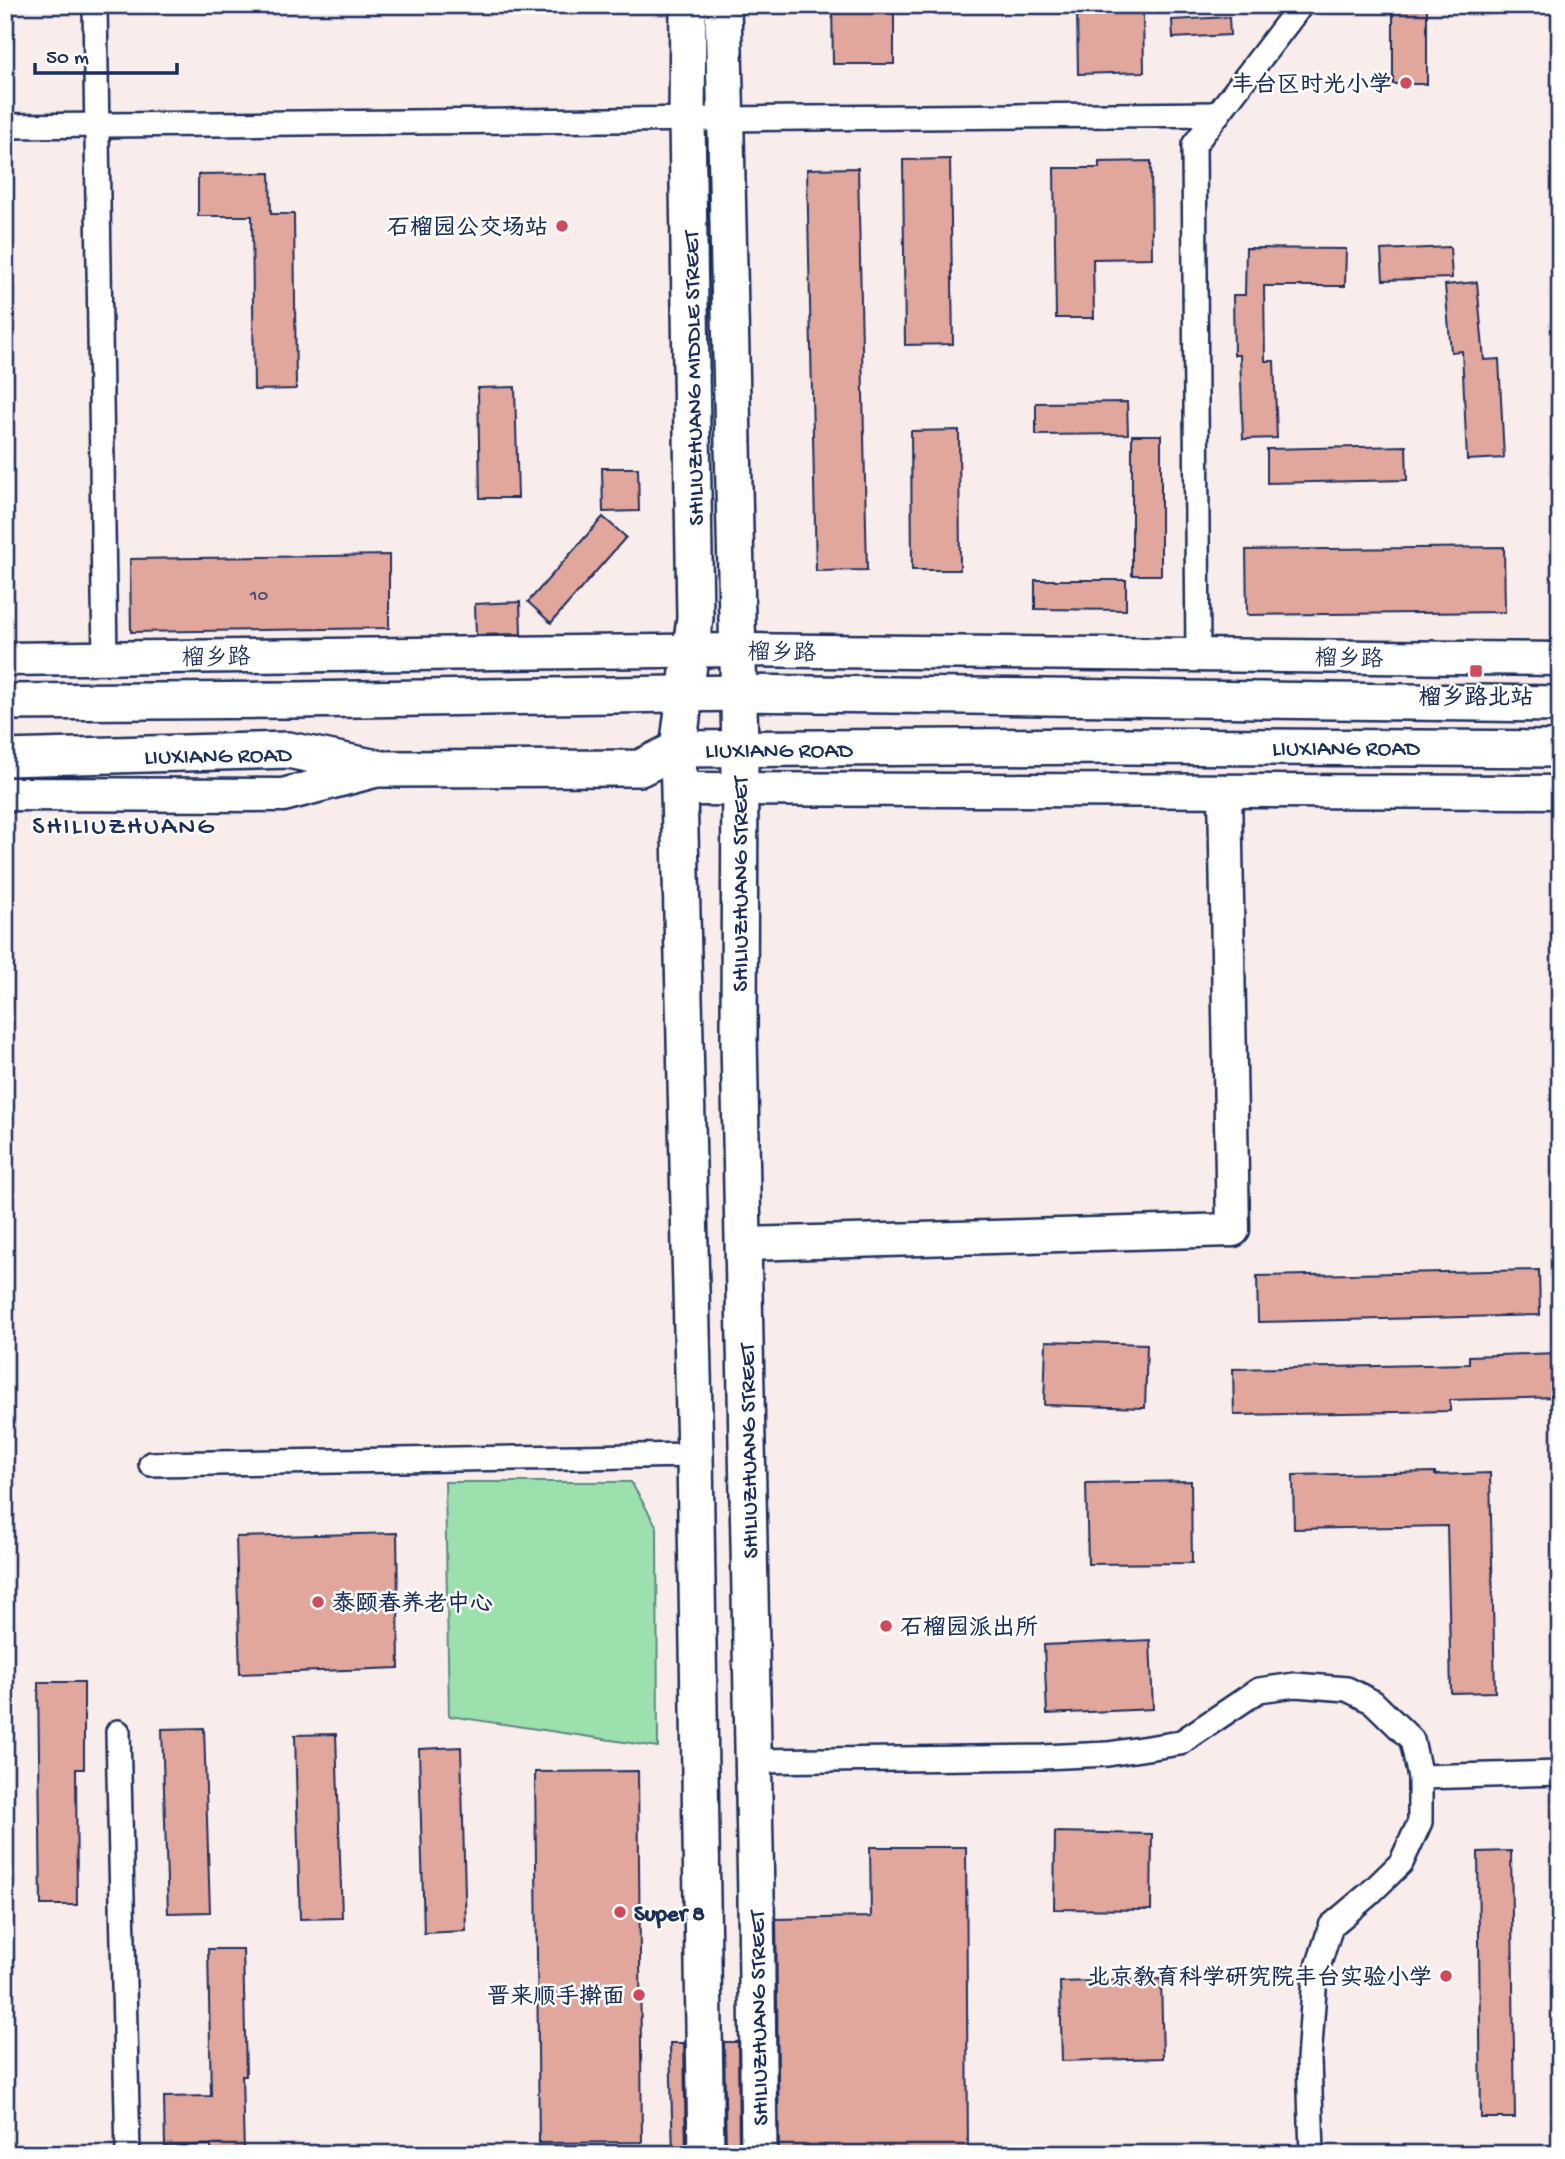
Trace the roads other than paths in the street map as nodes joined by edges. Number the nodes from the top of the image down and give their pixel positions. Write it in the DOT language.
graph roads {
  1 [pos="95,5"];
  2 [pos="688,5"];
  3 [pos="723,5"];
  4 [pos="1301,5"];
  5 [pos="1218,114"];
  6 [pos="687,120"];
  7 [pos="726,120"];
  8 [pos="96,126"];
  9 [pos="5,127"];
  10 [pos="691,650"];
  11 [pos="738,650"];
  12 [pos="1198,655"];
  13 [pos="105,658"];
  14 [pos="5,659"];
  15 [pos="1560,659"];
  16 [pos="739,692"];
  17 [pos="687,693"];
  18 [pos="5,702"];
  19 [pos="1560,704"];
  20 [pos="678,749"];
  21 [pos="740,749"];
  22 [pos="1560,749"];
  23 [pos="5,758"];
  24 [pos="382,769"];
  25 [pos="679,789"];
  26 [pos="739,789"];
  27 [pos="1226,791"];
  28 [pos="1560,792"];
  29 [pos="5,794"];
  30 [pos="743,1244"];
  31 [pos="695,1455"];
  32 [pos="151,1464"];
  33 [pos="118,1732"];
  34 [pos="754,1761"];
  35 [pos="1560,1773"];
  36 [pos="1420,1777"];
  37 [pos="128,2154"];
  38 [pos="706,2154"];
  39 [pos="758,2154"];
  40 [pos="1312,2154"];
  1 -- 8 [label="street"];
  2 -- 6 [label="main road, SHILIUZHUANG MIDDLE STREET"];
  3 -- 7 [label="main road, SHILIUZHUANG MIDDLE STREET"];
  4 -- 5 [label="street"];
  5 -- 7 [label="street"];
  5 -- 12 [label="street"];
  6 -- 7 [label="street"];
  6 -- 8 [label="street"];
  6 -- 10 [label="main road, SHILIUZHUANG MIDDLE STREET"];
  7 -- 11 [label="main road, SHILIUZHUANG MIDDLE STREET"];
  8 -- 9 [label="street"];
  8 -- 13 [label="street"];
  10 -- 11 [label="street, 榴乡路"];
  10 -- 13 [label="street, 榴乡路"];
  10 -- 17 [label="main road, SHILIUZHUANG MIDDLE STREET"];
  11 -- 12 [label="street, 榴乡路"];
  11 -- 16 [label="main road, SHILIUZHUANG MIDDLE STREET"];
  12 -- 15 [label="street, 榴乡路"];
  13 -- 14 [label="street, 榴乡路"];
  16 -- 17 [label="main road, LIUXIANG ROAD"];
  16 -- 19 [label="main road, LIUXIANG ROAD"];
  16 -- 21 [label="main road, SHILIUZHUANG MIDDLE STREET"];
  17 -- 18 [label="main road, LIUXIANG ROAD"];
  17 -- 20 [label="main road, SHILIUZHUANG MIDDLE STREET"];
  20 -- 21 [label="main road, LIUXIANG ROAD"];
  20 -- 24 [label="main road, LIUXIANG ROAD"];
  20 -- 25 [label="main road"];
  21 -- 22 [label="main road, LIUXIANG ROAD"];
  21 -- 26 [label="main road, SHILIUZHUANG STREET"];
  23 -- 24 [label="main road, LIUXIANG ROAD"];
  24 -- 29 [label="street"];
  25 -- 26 [label="street"];
  25 -- 31 [label="main road"];
  26 -- 27 [label="street"];
  26 -- 30 [label="main road, SHILIUZHUANG STREET"];
  27 -- 28 [label="street"];
  27 -- 30 [label="street"];
  30 -- 34 [label="main road, SHILIUZHUANG STREET"];
  31 -- 32 [label="street"];
  31 -- 38 [label="main road"];
  33 -- 37 [label="street"];
  34 -- 36 [label="street"];
  34 -- 39 [label="main road, SHILIUZHUANG STREET"];
  35 -- 36 [label="street"];
  36 -- 40 [label="street"];
}
